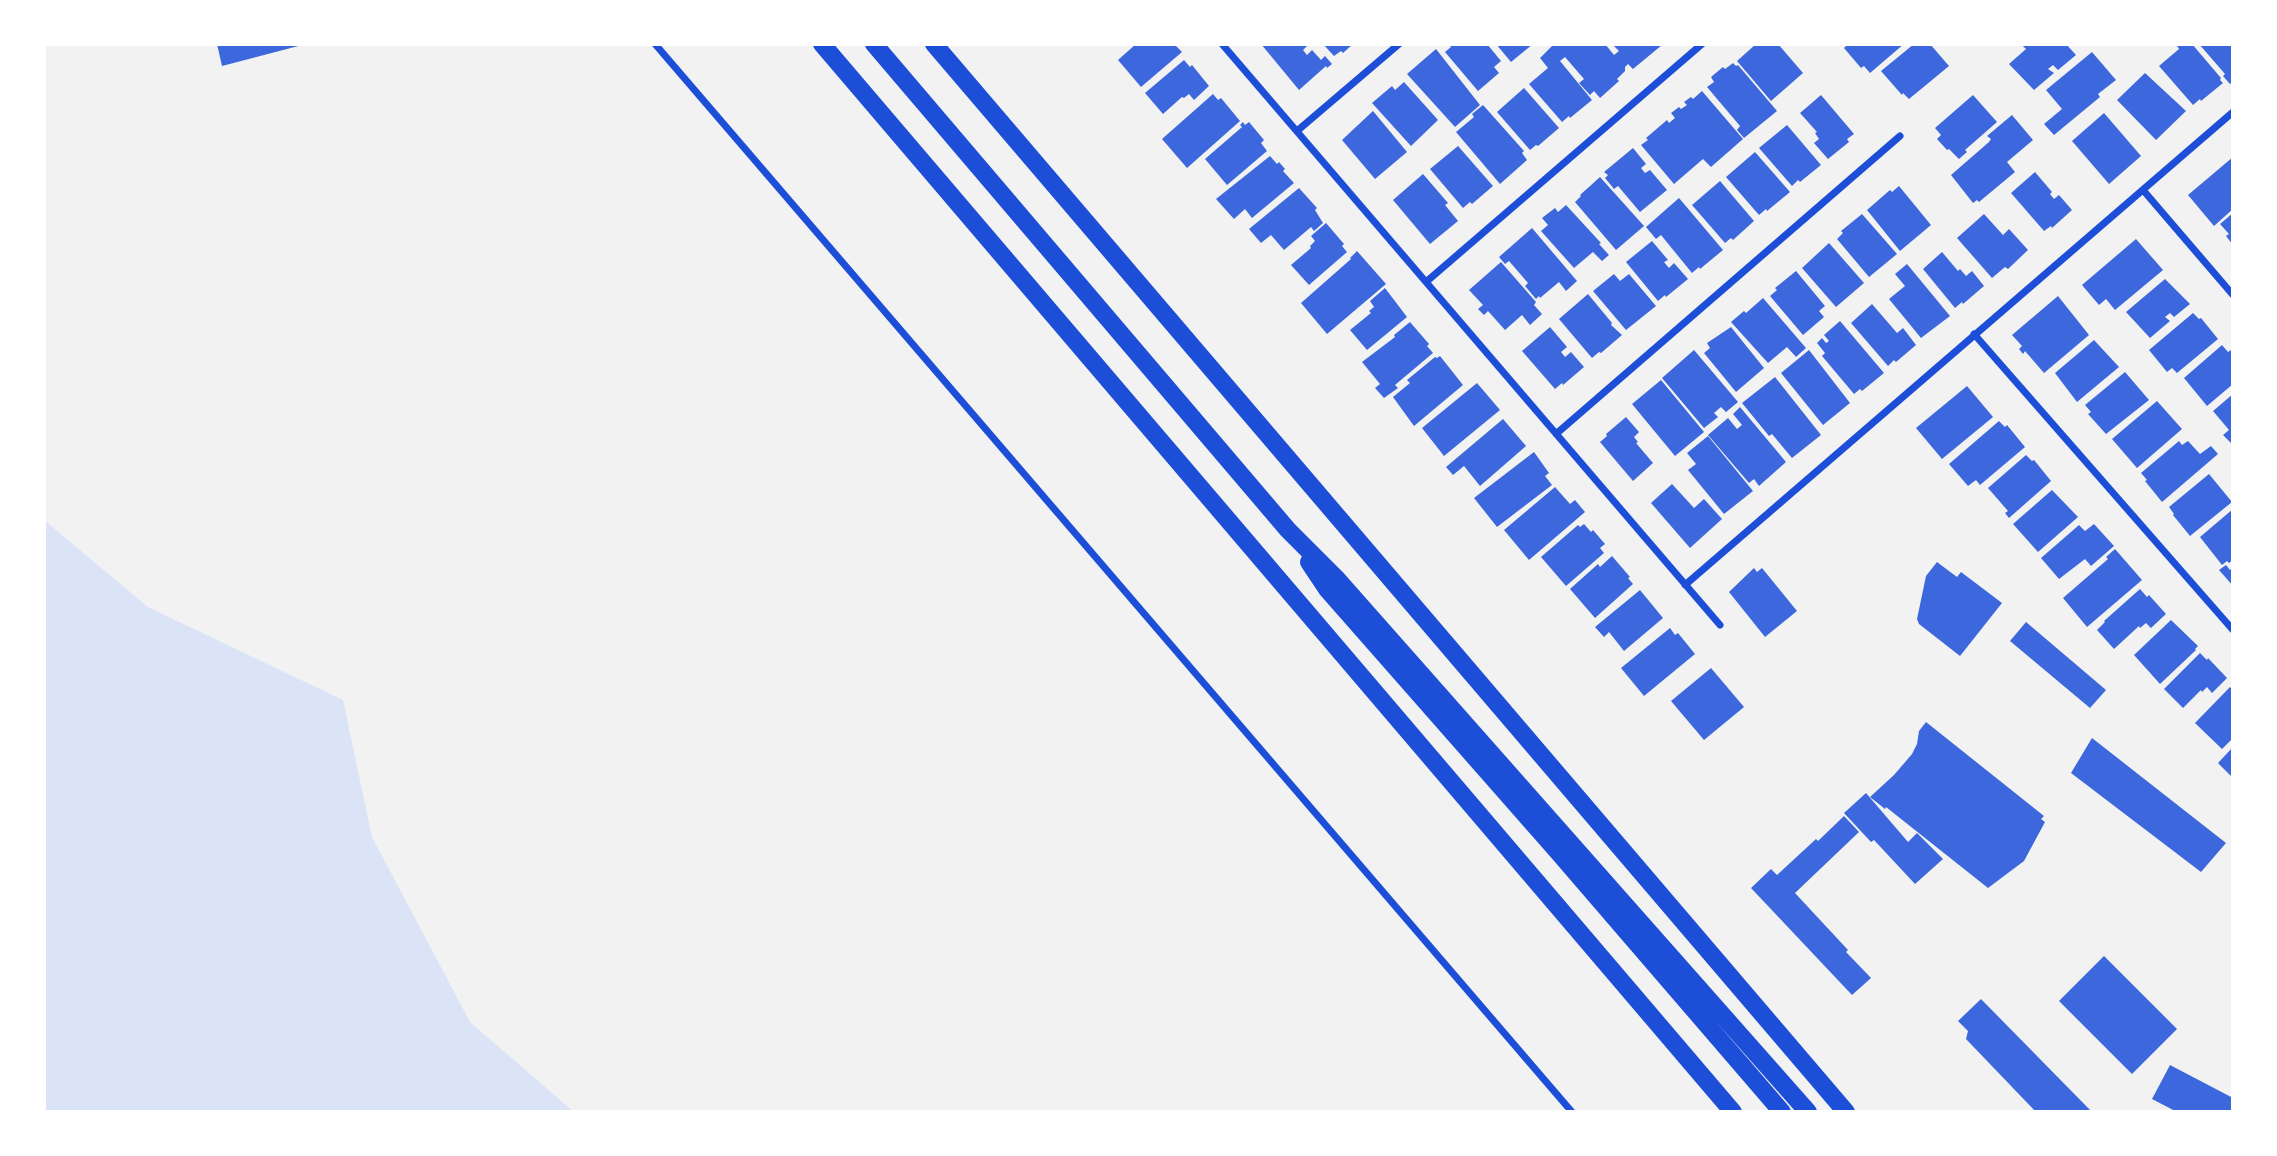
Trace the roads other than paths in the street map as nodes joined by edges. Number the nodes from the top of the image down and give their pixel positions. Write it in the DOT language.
graph roads {
  1 [pos="655,44"];
  2 [pos="822,44"];
  3 [pos="873,44"];
  4 [pos="934,44"];
  5 [pos="1222,44"];
  6 [pos="1399,44"];
  7 [pos="1702,44"];
  8 [pos="2233,112"];
  9 [pos="1297,131"];
  10 [pos="1900,136"];
  11 [pos="2143,190"];
  12 [pos="1426,282"];
  13 [pos="2233,295"];
  14 [pos="1974,334"];
  15 [pos="1556,434"];
  16 [pos="1288,530"];
  17 [pos="1685,585"];
  18 [pos="1720,625"];
  19 [pos="2233,630"];
  20 [pos="1572,1112"];
  21 [pos="1733,1112"];
  22 [pos="1782,1112"];
  23 [pos="1808,1112"];
  24 [pos="1846,1112"];
  1 -- 20 [label="street"];
  2 -- 21 [label="highway"];
  3 -- 16 [label="highway"];
  4 -- 24 [label="highway"];
  5 -- 9 [label="street"];
  6 -- 9 [label="street"];
  7 -- 12 [label="street"];
  8 -- 11 [label="street"];
  9 -- 12 [label="street"];
  10 -- 15 [label="street"];
  11 -- 13 [label="street"];
  11 -- 14 [label="street"];
  12 -- 15 [label="street"];
  14 -- 17 [label="street"];
  14 -- 19 [label="street"];
  15 -- 17 [label="street"];
  16 -- 22 [label="highway"];
  16 -- 23 [label="highway"];
  17 -- 18 [label="street"];
}
